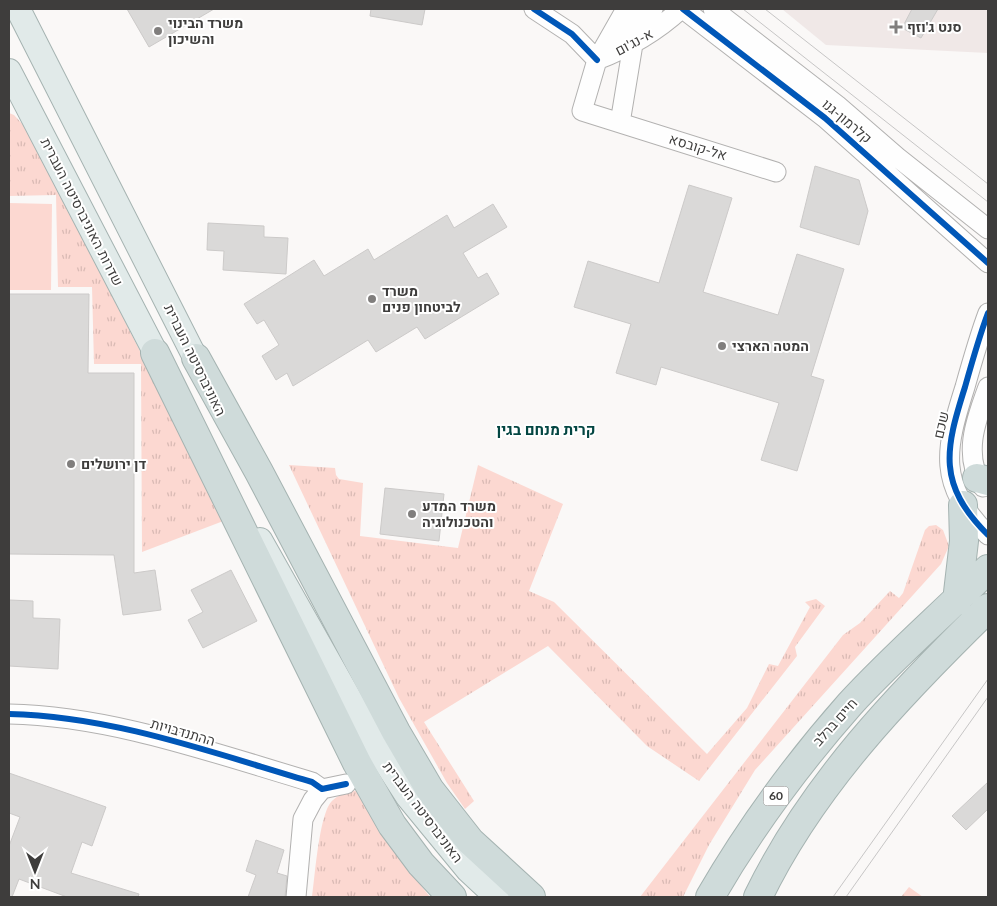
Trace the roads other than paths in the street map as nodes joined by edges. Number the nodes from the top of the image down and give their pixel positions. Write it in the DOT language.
graph roads {
  1 [pos="18,9"];
  2 [pos="534,9"];
  3 [pos="626,9"];
  4 [pos="653,9"];
  5 [pos="682,9"];
  6 [pos="713,9"];
  7 [pos="608,38"];
  8 [pos="633,44"];
  9 [pos="592,54"];
  10 [pos="9,71"];
  11 [pos="9,106"];
  12 [pos="620,123"];
  13 [pos="43,135"];
  14 [pos="776,172"];
  15 [pos="988,229"];
  16 [pos="988,263"];
  17 [pos="988,313"];
  18 [pos="155,353"];
  19 [pos="196,358"];
  20 [pos="988,386"];
  21 [pos="984,484"];
  22 [pos="963,505"];
  23 [pos="988,535"];
  24 [pos="988,569"];
  25 [pos="956,601"];
  26 [pos="988,608"];
  27 [pos="9,714"];
  28 [pos="360,717"];
  29 [pos="358,778"];
  30 [pos="322,789"];
  31 [pos="296,897"];
  32 [pos="452,897"];
  33 [pos="496,897"];
  34 [pos="531,897"];
  35 [pos="710,897"];
  36 [pos="758,897"];
  1 -- 19 [label="main road, האוניברסיטה העברית"];
  2 -- 9 [label="street"];
  3 -- 7 [label="street"];
  4 -- 7 [label="street, א-נג'ום"];
  5 -- 8 [label="street, א-נג'ום"];
  5 -- 16 [label="street, קלרמון-גנו"];
  6 -- 15 [label="street, קלרמון-גנו"];
  7 -- 9 [label="street, א-נג'ום"];
  8 -- 9 [label="street, א-נג'ום"];
  8 -- 12 [label="street"];
  9 -- 12 [label="street, אל-קובסא"];
  10 -- 13 [label="main road, שדרות האוניברסיטה העברית"];
  11 -- 13 [label="main road"];
  12 -- 14 [label="street, אל-קובסא"];
  13 -- 18 [label="main road, שדרות האוניברסיטה העברית"];
  17 -- 22 [label="street, שכם"];
  18 -- 28 [label="main road, האוניברסיטה העברית"];
  18 -- 29 [label="highway"];
  19 -- 28 [label="main road, האוניברסיטה העברית"];
  19 -- 34 [label="highway"];
  20 -- 21 [label="street"];
  22 -- 23 [label="street, שכם"];
  22 -- 25 [label="highway"];
  24 -- 25 [label="highway, חיים ברלב / 60"];
  25 -- 35 [label="highway, חיים ברלב / 60"];
  26 -- 36 [label="highway, 60"];
  27 -- 30 [label="street, ההתנדבויות"];
  28 -- 33 [label="main road, האוניברסיטה העברית"];
  29 -- 30 [label="street"];
  29 -- 32 [label="highway"];
  30 -- 31 [label="street"];
}
